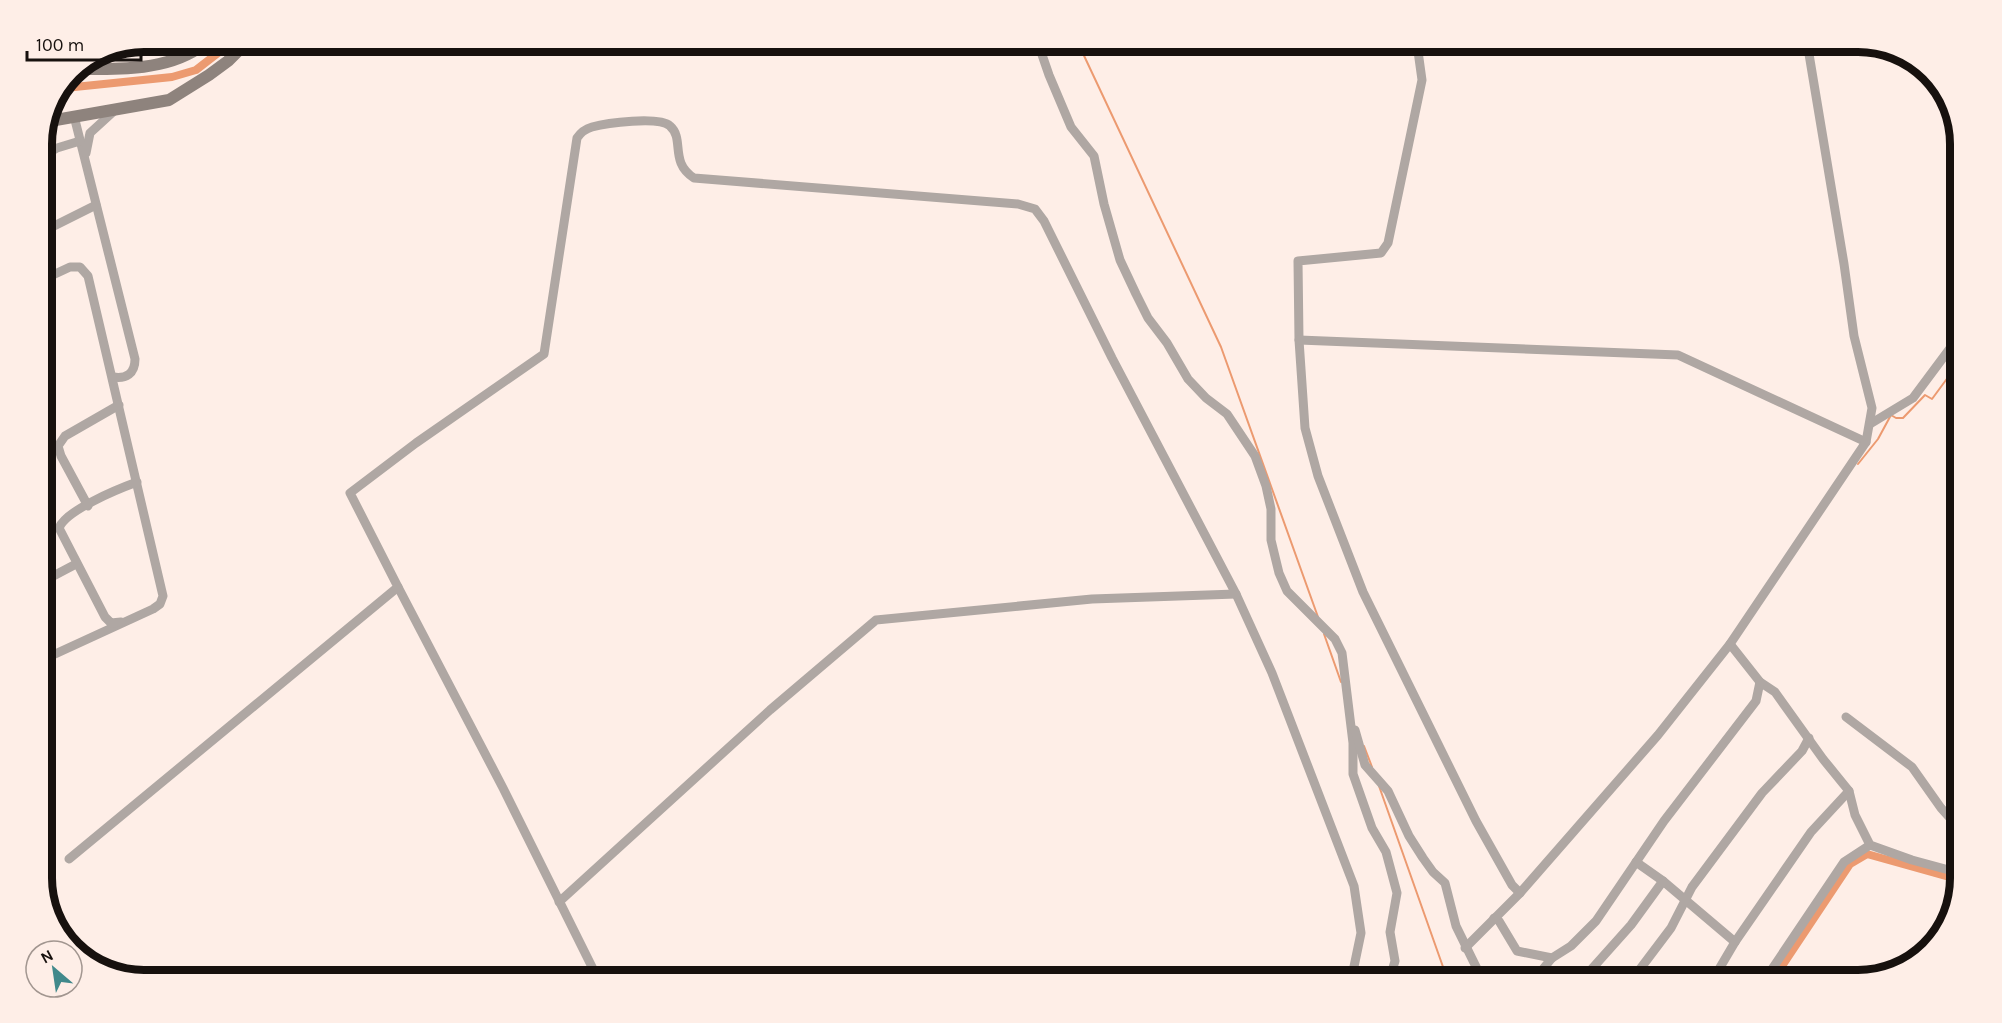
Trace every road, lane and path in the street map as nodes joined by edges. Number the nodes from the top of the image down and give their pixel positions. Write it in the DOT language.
graph roads {
  1 [pos="192,52"];
  2 [pos="237,52"];
  3 [pos="1042,52"];
  4 [pos="1418,52"];
  5 [pos="1809,52"];
  6 [pos="94,68"];
  7 [pos="115,111"];
  8 [pos="74,116"];
  9 [pos="56,120"];
  10 [pos="80,141"];
  11 [pos="53,150"];
  12 [pos="87,167"];
  13 [pos="96,205"];
  14 [pos="53,226"];
  15 [pos="53,275"];
  16 [pos="1299,340"];
  17 [pos="1949,349"];
  18 [pos="113,377"];
  19 [pos="119,405"];
  20 [pos="1870,424"];
  21 [pos="1866,442"];
  22 [pos="137,482"];
  23 [pos="88,506"];
  24 [pos="76,564"];
  25 [pos="53,576"];
  26 [pos="398,587"];
  27 [pos="1236,594"];
  28 [pos="105,617"];
  29 [pos="128,621"];
  30 [pos="101,633"];
  31 [pos="1730,644"];
  32 [pos="53,655"];
  33 [pos="1760,682"];
  34 [pos="1349,717"];
  35 [pos="1846,717"];
  36 [pos="1809,738"];
  37 [pos="1849,791"];
  38 [pos="1950,818"];
  39 [pos="1870,846"];
  40 [pos="69,859"];
  41 [pos="1636,862"];
  42 [pos="1950,870"];
  43 [pos="1663,880"];
  44 [pos="1520,893"];
  45 [pos="1686,899"];
  46 [pos="559,902"];
  47 [pos="1494,918"];
  48 [pos="1735,942"];
  49 [pos="1465,948"];
  50 [pos="1552,958"];
  51 [pos="593,970"];
  52 [pos="1353,970"];
  53 [pos="1392,970"];
  54 [pos="1478,970"];
  55 [pos="1542,970"];
  56 [pos="1591,970"];
  57 [pos="1639,970"];
  58 [pos="1718,970"];
  59 [pos="1771,970"];
  1 -- 6 [label="street"];
  2 -- 7 [label="street"];
  3 -- 34 [label="street"];
  4 -- 16 [label="street"];
  5 -- 20 [label="street"];
  7 -- 8 [label="street"];
  7 -- 12 [label="street"];
  8 -- 9 [label="street"];
  8 -- 10 [label="street"];
  10 -- 11 [label="street"];
  10 -- 12 [label="street"];
  12 -- 13 [label="street"];
  13 -- 14 [label="street"];
  13 -- 18 [label="street"];
  15 -- 18 [label="street"];
  16 -- 21 [label="street"];
  16 -- 44 [label="street"];
  17 -- 20 [label="street"];
  18 -- 19 [label="street"];
  19 -- 22 [label="street"];
  19 -- 23 [label="street"];
  20 -- 21 [label="street"];
  21 -- 31 [label="street"];
  22 -- 23 [label="street"];
  22 -- 29 [label="street"];
  23 -- 24 [label="street"];
  24 -- 25 [label="street"];
  24 -- 28 [label="street"];
  26 -- 27 [label="street"];
  26 -- 40 [label="street"];
  26 -- 46 [label="street"];
  27 -- 46 [label="street"];
  27 -- 52 [label="street"];
  28 -- 29 [label="street"];
  28 -- 30 [label="street"];
  29 -- 30 [label="street"];
  30 -- 32 [label="street"];
  31 -- 33 [label="street"];
  31 -- 44 [label="street"];
  33 -- 36 [label="street"];
  33 -- 41 [label="street"];
  34 -- 49 [label="street"];
  34 -- 53 [label="street"];
  35 -- 38 [label="street"];
  36 -- 37 [label="street"];
  36 -- 45 [label="street"];
  37 -- 39 [label="street"];
  37 -- 48 [label="street"];
  39 -- 42 [label="street"];
  39 -- 59 [label="street"];
  41 -- 43 [label="street"];
  41 -- 50 [label="street"];
  43 -- 45 [label="street"];
  43 -- 56 [label="street"];
  44 -- 47 [label="street"];
  45 -- 48 [label="street"];
  45 -- 57 [label="street"];
  46 -- 51 [label="street"];
  47 -- 49 [label="street"];
  47 -- 50 [label="street"];
  48 -- 58 [label="street"];
  49 -- 54 [label="street"];
  50 -- 55 [label="street"];
}
